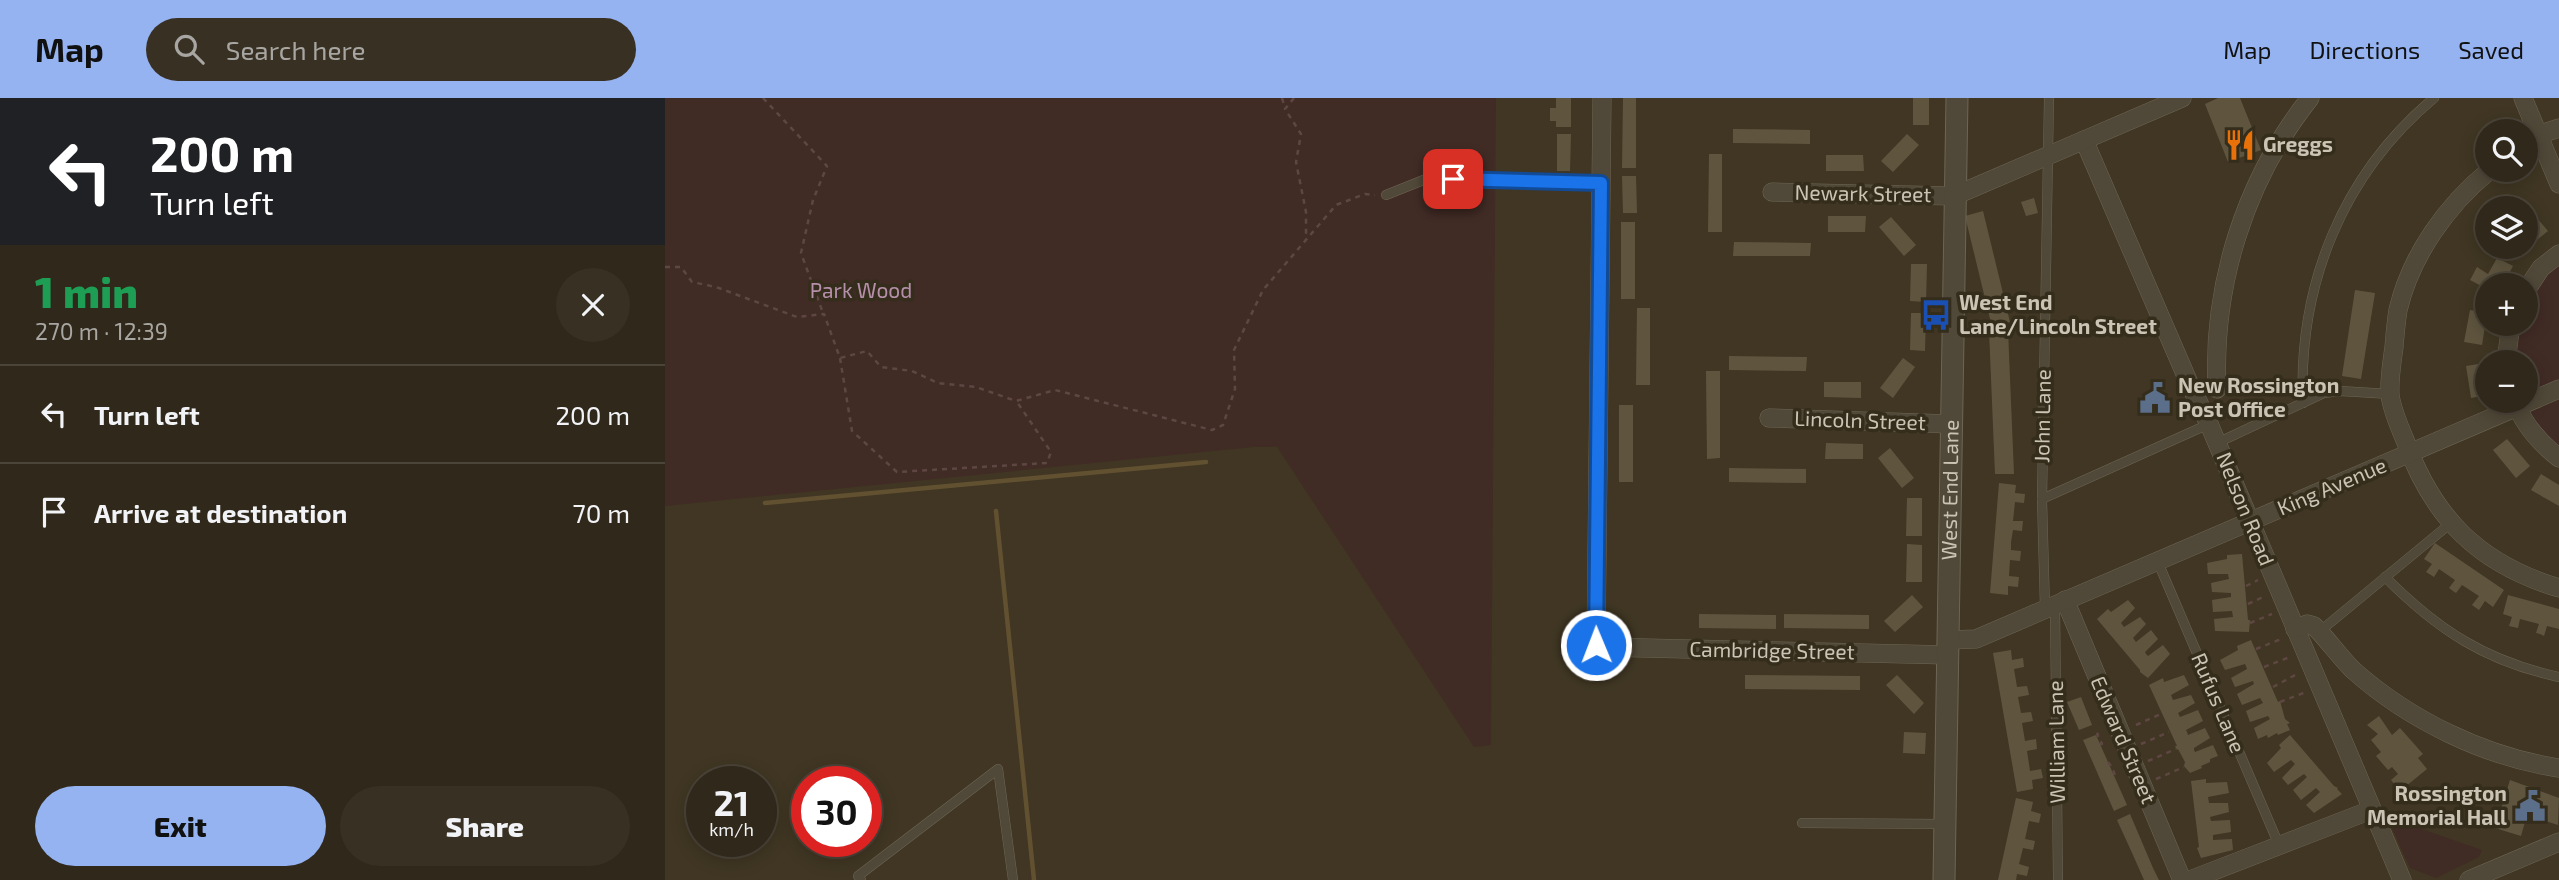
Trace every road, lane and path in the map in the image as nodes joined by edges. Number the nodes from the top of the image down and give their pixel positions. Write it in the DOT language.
graph roads {
  1 [pos="763,98"];
  2 [pos="1282,98"];
  3 [pos="1294,98"];
  4 [pos="1602,98"];
  5 [pos="1957,98"];
  6 [pos="2049,98"];
  7 [pos="2182,98"];
  8 [pos="2310,98"];
  9 [pos="2434,98"];
  10 [pos="2523,98"];
  11 [pos="1285,109"];
  12 [pos="2528,119"];
  13 [pos="2559,128"];
  14 [pos="2538,137"];
  15 [pos="2084,140"];
  16 [pos="2538,149"];
  17 [pos="2048,156"];
  18 [pos="2477,182"];
  19 [pos="1601,183"];
  20 [pos="2559,184"];
  21 [pos="1772,192"];
  22 [pos="1385,195"];
  23 [pos="1954,196"];
  24 [pos="1306,241"];
  25 [pos="2559,254"];
  26 [pos="665,267"];
  27 [pos="2538,273"];
  28 [pos="824,314"];
  29 [pos="840,358"];
  30 [pos="2217,388"];
  31 [pos="2559,389"];
  32 [pos="2390,394"];
  33 [pos="2538,396"];
  34 [pos="1016,401"];
  35 [pos="2303,402"];
  36 [pos="2497,413"];
  37 [pos="2521,413"];
  38 [pos="1769,418"];
  39 [pos="1951,424"];
  40 [pos="2209,424"];
  41 [pos="2217,443"];
  42 [pos="2410,454"];
  43 [pos="2559,458"];
  44 [pos="2042,499"];
  45 [pos="2249,522"];
  46 [pos="2451,523"];
  47 [pos="2157,560"];
  48 [pos="2385,577"];
  49 [pos="2559,588"];
  50 [pos="2055,604"];
  51 [pos="2286,608"];
  52 [pos="2250,622"];
  53 [pos="2295,631"];
  54 [pos="2319,632"];
  55 [pos="1948,647"];
  56 [pos="2257,650"];
  57 [pos="2304,650"];
  58 [pos="2265,668"];
  59 [pos="2311,668"];
  60 [pos="2559,677"];
  61 [pos="2273,686"];
  62 [pos="2319,686"];
  63 [pos="2281,703"];
  64 [pos="2160,714"];
  65 [pos="2168,731"];
  66 [pos="2120,733"];
  67 [pos="2175,749"];
  68 [pos="2127,750"];
  69 [pos="2108,762"];
  70 [pos="2183,766"];
  71 [pos="2135,767"];
  72 [pos="2559,768"];
  73 [pos="2116,780"];
  74 [pos="2142,785"];
  75 [pos="2371,810"];
  76 [pos="1802,823"];
  77 [pos="1945,825"];
  78 [pos="2559,842"];
  79 [pos="2279,845"];
  80 [pos="857,879"];
  81 [pos="1013,880"];
  82 [pos="1944,880"];
  83 [pos="2058,880"];
  84 [pos="2182,880"];
  85 [pos="2190,880"];
  86 [pos="2402,880"];
  87 [pos="2469,880"];
  1 -- 28 [label="path"];
  2 -- 11 [label="path"];
  3 -- 11 [label="path"];
  4 -- 19 [label="street"];
  5 -- 23 [label="street, West End Lane"];
  6 -- 17 [label="lane, John Lane"];
  7 -- 15 [label="street"];
  8 -- 30 [label="street"];
  9 -- 35 [label="lane"];
  10 -- 12 [label="street"];
  11 -- 24 [label="path"];
  13 -- 14 [label="street"];
  15 -- 17 [label="street"];
  15 -- 40 [label="street, Nelson Road"];
  16 -- 20 [label="street"];
  17 -- 23 [label="street"];
  17 -- 44 [label="lane, John Lane"];
  18 -- 32 [label="street"];
  19 -- 22 [label="lane"];
  19 -- 55 [label="street, Cambridge Street"];
  21 -- 23 [label="street, Newark Street"];
  22 -- 24 [label="path"];
  23 -- 39 [label="street, West End Lane"];
  24 -- 34 [label="path"];
  25 -- 27 [label="street"];
  26 -- 28 [label="path"];
  28 -- 29 [label="path"];
  29 -- 34 [label="path"];
  29 -- 34 [label="path"];
  31 -- 33 [label="street, King Avenue"];
  32 -- 35 [label="lane"];
  32 -- 42 [label="street"];
  35 -- 41 [label="lane"];
  36 -- 42 [label="street, King Avenue"];
  37 -- 43 [label="street"];
  38 -- 39 [label="street, Lincoln Street"];
  39 -- 55 [label="street, West End Lane"];
  40 -- 41 [label="street, Nelson Road"];
  40 -- 44 [label="lane"];
  41 -- 45 [label="street, Nelson Road"];
  42 -- 45 [label="street, King Avenue"];
  42 -- 46 [label="street"];
  44 -- 50 [label="lane, John Lane"];
  45 -- 47 [label="street, King Avenue"];
  45 -- 51 [label="street, Nelson Road"];
  46 -- 48 [label="lane"];
  46 -- 49 [label="street"];
  47 -- 50 [label="street, King Avenue"];
  47 -- 79 [label="lane, Rufus Lane"];
  48 -- 54 [label="lane"];
  48 -- 60 [label="lane"];
  50 -- 55 [label="street, King Avenue"];
  50 -- 66 [label="street, Edward Street"];
  50 -- 83 [label="lane, William Lane"];
  51 -- 52 [label="path"];
  51 -- 53 [label="street, Nelson Road"];
  53 -- 54 [label="street"];
  53 -- 56 [label="path"];
  53 -- 57 [label="street, Nelson Road"];
  54 -- 72 [label="street"];
  55 -- 77 [label="street, West End Lane"];
  57 -- 58 [label="path"];
  57 -- 59 [label="street, Nelson Road"];
  59 -- 61 [label="path"];
  59 -- 62 [label="street, Nelson Road"];
  62 -- 63 [label="path"];
  62 -- 75 [label="street, Nelson Road"];
  64 -- 66 [label="path"];
  65 -- 68 [label="path"];
  66 -- 68 [label="street, Edward Street"];
  67 -- 71 [label="path"];
  68 -- 71 [label="street, Edward Street"];
  69 -- 73 [label="path"];
  70 -- 74 [label="path"];
  71 -- 74 [label="street, Edward Street"];
  74 -- 84 [label="street, Edward Street"];
  75 -- 79 [label="street"];
  75 -- 86 [label="street, Nelson Road"];
  76 -- 77 [label="lane"];
  77 -- 82 [label="street, West End Lane"];
  78 -- 87 [label="street"];
  79 -- 85 [label="street"];
  80 -- 81 [label="lane"];
}
